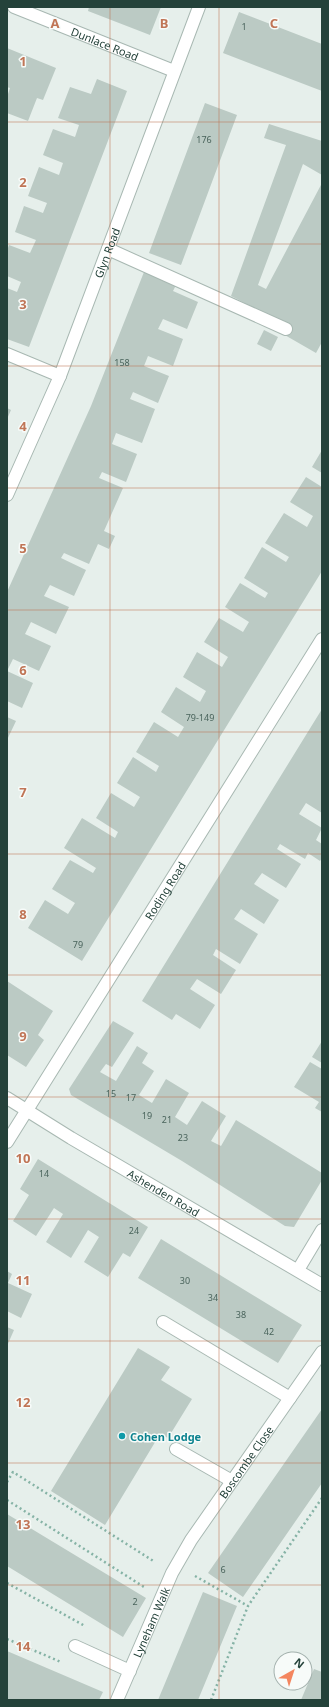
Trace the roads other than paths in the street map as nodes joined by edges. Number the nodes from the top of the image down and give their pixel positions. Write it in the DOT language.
graph roads {
  1 [pos="14,7"];
  2 [pos="199,7"];
  3 [pos="174,71"];
  4 [pos="108,249"];
  5 [pos="286,329"];
  6 [pos="7,354"];
  7 [pos="60,376"];
  8 [pos="7,495"];
  9 [pos="322,639"];
  10 [pos="7,1098"];
  11 [pos="28,1110"];
  12 [pos="7,1142"];
  13 [pos="322,1230"];
  14 [pos="298,1270"];
  15 [pos="322,1285"];
  16 [pos="163,1322"];
  17 [pos="322,1352"];
  18 [pos="290,1398"];
  19 [pos="176,1449"];
  20 [pos="232,1481"];
  21 [pos="175,1569"];
  22 [pos="75,1646"];
  23 [pos="130,1671"];
  24 [pos="117,1700"];
  1 -- 3 [label="street, Dunlace Road"];
  2 -- 3 [label="street, Glyn Road"];
  3 -- 4 [label="street, Glyn Road"];
  4 -- 5 [label="street"];
  4 -- 7 [label="street, Glyn Road"];
  6 -- 7 [label="street"];
  7 -- 8 [label="street, Glyn Road"];
  9 -- 11 [label="street, Roding Road"];
  10 -- 11 [label="street, Ashenden Road"];
  11 -- 12 [label="street, Roding Road"];
  11 -- 14 [label="street, Ashenden Road"];
  13 -- 14 [label="street"];
  14 -- 15 [label="street, Ashenden Road"];
  16 -- 18 [label="street"];
  17 -- 18 [label="street, Boscombe Close"];
  18 -- 20 [label="street, Boscombe Close"];
  19 -- 20 [label="street"];
  20 -- 21 [label="street, Boscombe Close"];
  21 -- 23 [label="street, Lyneham Walk"];
  22 -- 23 [label="street, Lyneham Walk"];
  23 -- 24 [label="street, Lyneham Walk"];
}
